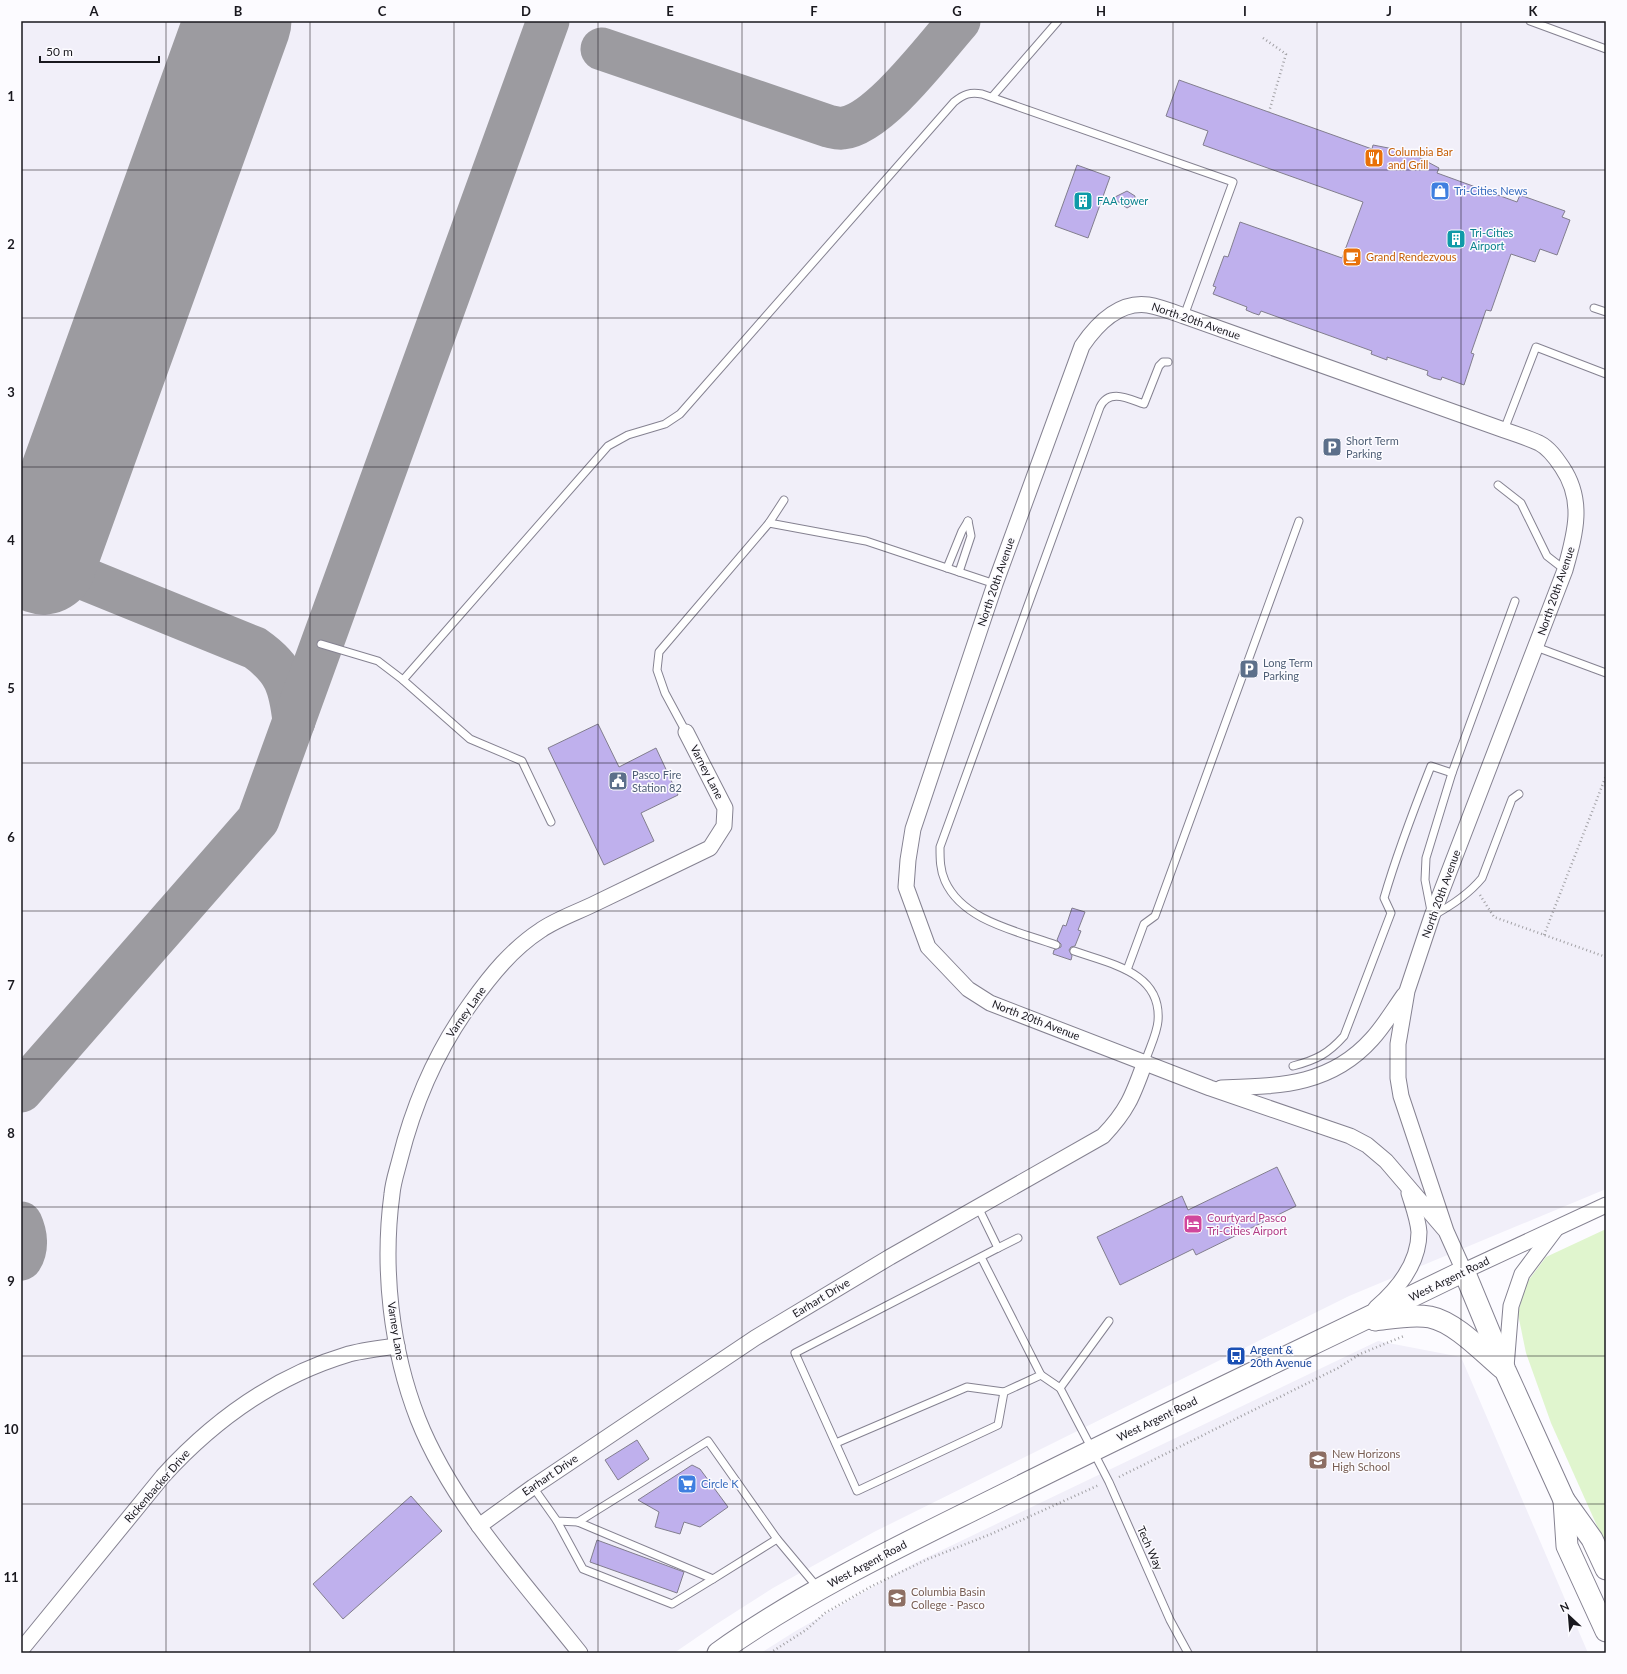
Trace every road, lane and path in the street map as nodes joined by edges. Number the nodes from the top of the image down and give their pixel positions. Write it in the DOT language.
graph roads {
  1 [pos="1058,21"];
  2 [pos="1530,21"];
  3 [pos="1263,38"];
  4 [pos="1606,49"];
  5 [pos="992,97"];
  6 [pos="1269,112"];
  7 [pos="1594,308"];
  8 [pos="1606,312"];
  9 [pos="1184,316"];
  10 [pos="1168,362"];
  11 [pos="1606,374"];
  12 [pos="1504,430"];
  13 [pos="1498,485"];
  14 [pos="784,500"];
  15 [pos="1299,521"];
  16 [pos="769,523"];
  17 [pos="948,568"];
  18 [pos="1565,570"];
  19 [pos="959,572"];
  20 [pos="995,584"];
  21 [pos="1515,601"];
  22 [pos="321,644"];
  23 [pos="1536,647"];
  24 [pos="1606,673"];
  25 [pos="403,680"];
  26 [pos="686,732"];
  27 [pos="1452,773"];
  28 [pos="1606,776"];
  29 [pos="1518,794"];
  30 [pos="551,822"];
  31 [pos="1479,893"];
  32 [pos="1432,916"];
  33 [pos="1544,935"];
  34 [pos="1056,945"];
  35 [pos="1074,951"];
  36 [pos="1606,958"];
  37 [pos="1127,970"];
  38 [pos="1407,991"];
  39 [pos="1145,1062"];
  40 [pos="1293,1066"];
  41 [pos="1210,1088"];
  42 [pos="1407,1187"];
  43 [pos="1606,1205"];
  44 [pos="978,1207"];
  45 [pos="1556,1229"];
  46 [pos="1446,1232"];
  47 [pos="1018,1238"];
  48 [pos="998,1248"];
  49 [pos="981,1257"];
  50 [pos="1464,1271"];
  51 [pos="1109,1321"];
  52 [pos="1362,1321"];
  53 [pos="1401,1337"];
  54 [pos="397,1346"];
  55 [pos="1505,1370"];
  56 [pos="1041,1375"];
  57 [pos="1060,1388"];
  58 [pos="1004,1392"];
  59 [pos="836,1443"];
  60 [pos="1093,1451"];
  61 [pos="1109,1482"];
  62 [pos="533,1486"];
  63 [pos="1564,1500"];
  64 [pos="556,1522"];
  65 [pos="578,1522"];
  66 [pos="479,1526"];
  67 [pos="777,1539"];
  68 [pos="1606,1569"];
  69 [pos="713,1579"];
  70 [pos="820,1590"];
  71 [pos="1606,1631"];
  72 [pos="21,1650"];
  73 [pos="580,1653"];
  74 [pos="718,1653"];
  75 [pos="770,1653"];
  76 [pos="1188,1653"];
  1 -- 5 [label="lane"];
  2 -- 4 [label="lane"];
  3 -- 6 [label="path"];
  5 -- 9 [label="lane"];
  5 -- 25 [label="lane"];
  7 -- 8 [label="lane"];
  9 -- 12 [label="street, North 20th Avenue"];
  9 -- 20 [label="street, North 20th Avenue"];
  10 -- 34 [label="lane"];
  11 -- 12 [label="lane"];
  12 -- 18 [label="street, North 20th Avenue"];
  13 -- 18 [label="lane"];
  14 -- 16 [label="lane, Varney Lane"];
  15 -- 37 [label="lane"];
  16 -- 17 [label="lane"];
  16 -- 26 [label="lane, Varney Lane"];
  17 -- 19 [label="lane"];
  17 -- 19 [label="lane"];
  18 -- 23 [label="street, North 20th Avenue"];
  19 -- 20 [label="lane"];
  20 -- 39 [label="street, North 20th Avenue"];
  21 -- 27 [label="lane"];
  22 -- 25 [label="lane"];
  23 -- 24 [label="lane"];
  23 -- 32 [label="street, North 20th Avenue"];
  25 -- 30 [label="lane"];
  26 -- 54 [label="street, Varney Lane"];
  27 -- 32 [label="lane"];
  27 -- 40 [label="lane"];
  28 -- 33 [label="path"];
  29 -- 32 [label="lane"];
  31 -- 33 [label="path"];
  32 -- 38 [label="street, North 20th Avenue"];
  33 -- 36 [label="path"];
  35 -- 37 [label="lane"];
  37 -- 39 [label="lane"];
  38 -- 41 [label="street"];
  38 -- 46 [label="street, North 20th Avenue"];
  39 -- 41 [label="street, North 20th Avenue"];
  39 -- 44 [label="street, Earhart Drive"];
  41 -- 42 [label="street, North 20th Avenue"];
  42 -- 46 [label="street, North 20th Avenue"];
  42 -- 52 [label="street"];
  43 -- 45 [label="street, West Argent Road"];
  44 -- 48 [label="lane"];
  44 -- 62 [label="street, Earhart Drive"];
  45 -- 50 [label="street, West Argent Road"];
  45 -- 55 [label="street"];
  46 -- 50 [label="street, North 20th Avenue"];
  47 -- 48 [label="lane"];
  48 -- 49 [label="lane"];
  49 -- 56 [label="lane"];
  49 -- 59 [label="lane"];
  50 -- 52 [label="main road, West Argent Road"];
  50 -- 55 [label="main road"];
  51 -- 57 [label="lane"];
  52 -- 55 [label="main road"];
  52 -- 60 [label="main road, West Argent Road"];
  53 -- 61 [label="path"];
  54 -- 66 [label="street, Varney Lane"];
  54 -- 72 [label="street, Rickenbacker Drive"];
  55 -- 63 [label="main road"];
  56 -- 57 [label="lane"];
  56 -- 58 [label="lane"];
  57 -- 60 [label="lane, Tech Way"];
  58 -- 59 [label="lane"];
  58 -- 59 [label="lane"];
  60 -- 61 [label="lane, Tech Way"];
  60 -- 70 [label="main road, West Argent Road"];
  61 -- 75 [label="path"];
  61 -- 76 [label="lane, Tech Way"];
  62 -- 64 [label="lane"];
  62 -- 66 [label="street, Earhart Drive"];
  63 -- 68 [label="main road"];
  63 -- 71 [label="main road"];
  64 -- 65 [label="lane"];
  64 -- 69 [label="lane"];
  65 -- 67 [label="lane"];
  65 -- 69 [label="lane"];
  66 -- 73 [label="street, Varney Lane"];
  67 -- 69 [label="lane"];
  67 -- 70 [label="lane"];
  70 -- 74 [label="main road, West Argent Road"];
}
